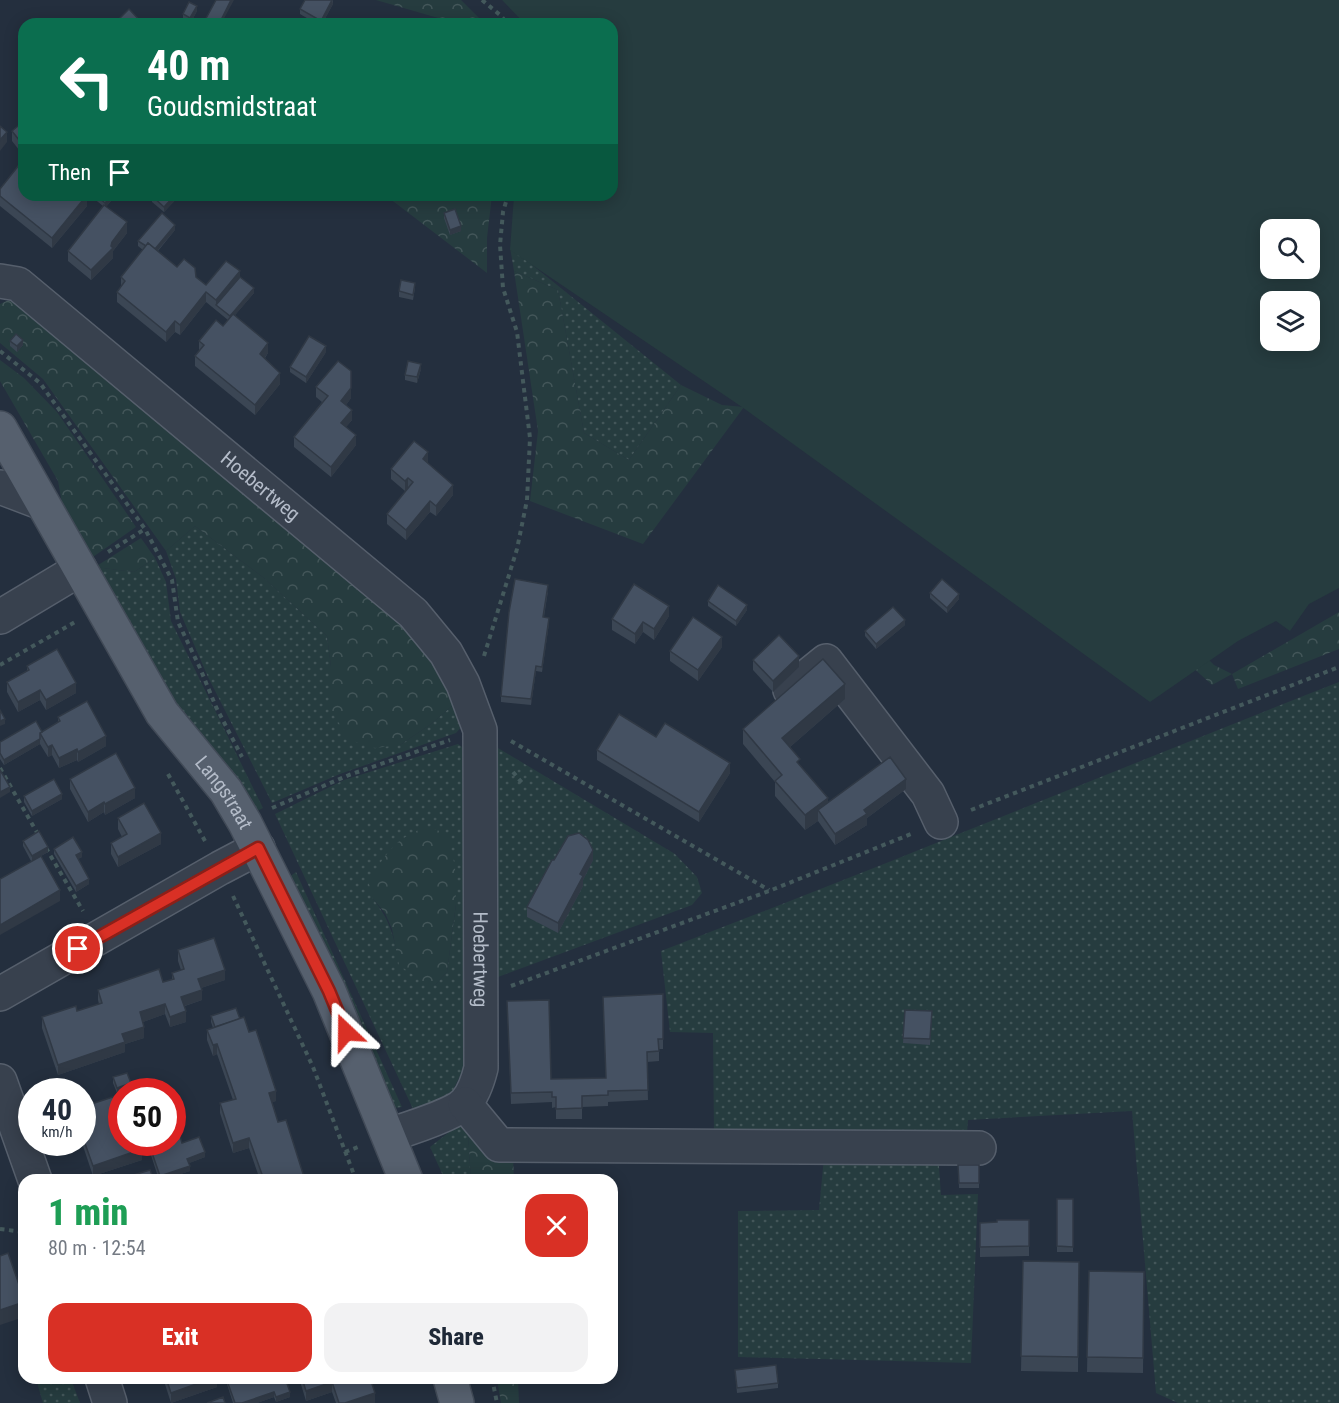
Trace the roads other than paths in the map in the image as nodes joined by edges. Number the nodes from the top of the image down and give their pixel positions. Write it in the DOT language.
graph roads {
  1 [pos="0,281"];
  2 [pos="0,428"];
  3 [pos="0,487"];
  4 [pos="42,503"];
  5 [pos="80,569"];
  6 [pos="0,617"];
  7 [pos="766,711"];
  8 [pos="941,822"];
  9 [pos="258,848"];
  10 [pos="0,994"];
  11 [pos="0,1081"];
  12 [pos="465,1104"];
  13 [pos="388,1135"];
  14 [pos="979,1148"];
  15 [pos="33,1174"];
  16 [pos="404,1174"];
  17 [pos="104,1384"];
  18 [pos="452,1384"];
  19 [pos="111,1403"];
  20 [pos="457,1403"];
  1 -- 12 [label="street, Hoebertweg"];
  2 -- 4 [label="main road, Langstraat"];
  3 -- 4 [label="street"];
  4 -- 5 [label="main road, Langstraat"];
  5 -- 6 [label="street"];
  5 -- 9 [label="main road, Langstraat"];
  7 -- 8 [label="street"];
  9 -- 10 [label="street"];
  9 -- 13 [label="main road, Langstraat"];
  11 -- 15 [label="street"];
  12 -- 13 [label="street"];
  12 -- 14 [label="street"];
  13 -- 16 [label="main road, Langstraat"];
  17 -- 19 [label="street"];
  18 -- 20 [label="main road"];
}
